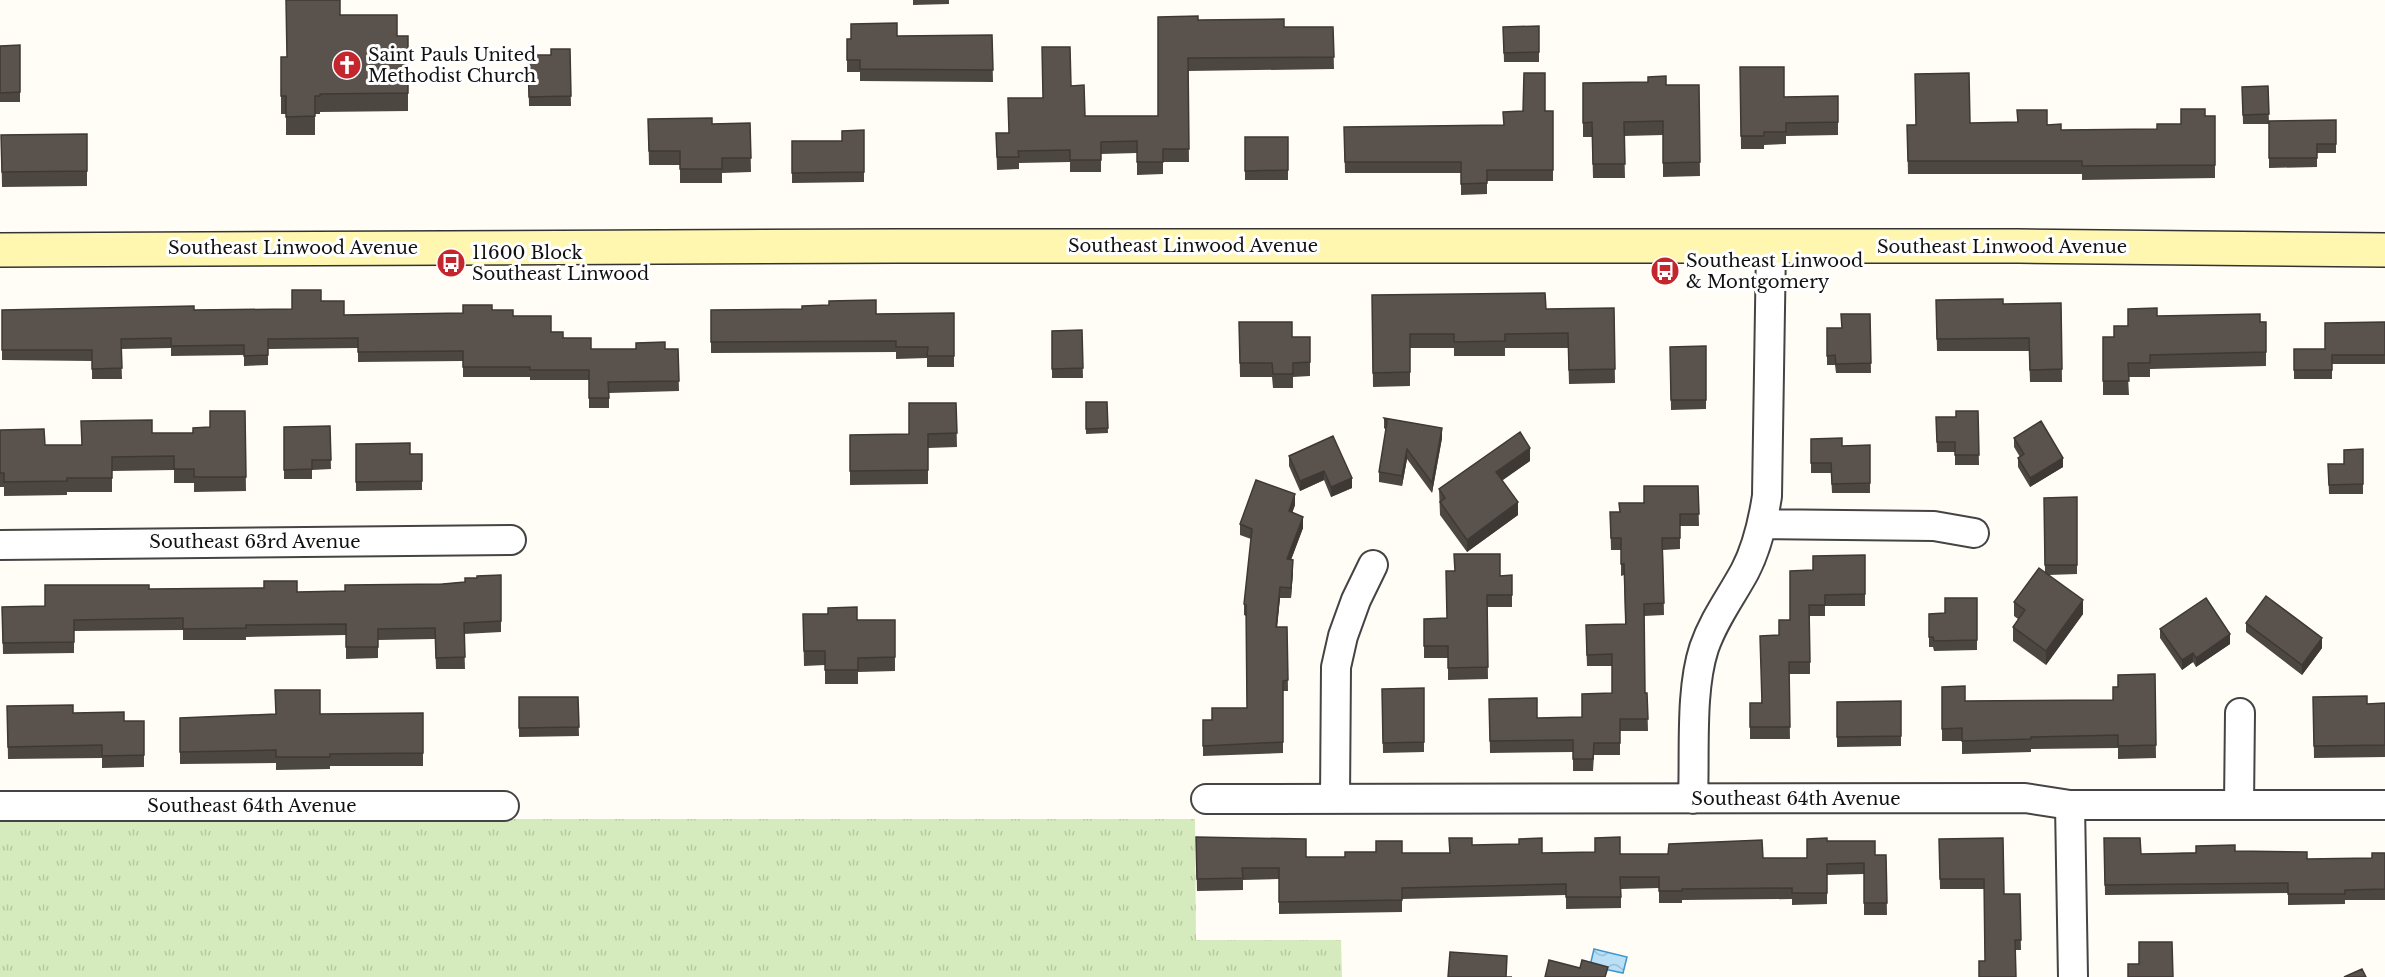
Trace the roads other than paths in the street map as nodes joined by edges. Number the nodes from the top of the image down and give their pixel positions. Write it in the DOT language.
graph roads {
  1 [pos="1771,246"];
  2 [pos="0,250"];
  3 [pos="2385,250"];
  4 [pos="1763,524"];
  5 [pos="1974,533"];
  6 [pos="511,540"];
  7 [pos="0,544"];
  8 [pos="1373,565"];
  9 [pos="2240,713"];
  10 [pos="1335,799"];
  11 [pos="1694,799"];
  12 [pos="1206,800"];
  13 [pos="2070,805"];
  14 [pos="2239,805"];
  15 [pos="2385,805"];
  16 [pos="0,806"];
  17 [pos="504,806"];
  18 [pos="2073,977"];
  1 -- 2 [label="main road, Southeast Linwood Avenue"];
  1 -- 3 [label="main road, Southeast Linwood Avenue"];
  1 -- 4 [label="street"];
  4 -- 5 [label="street"];
  4 -- 11 [label="street"];
  6 -- 7 [label="street, Southeast 63rd Avenue"];
  8 -- 10 [label="street"];
  9 -- 14 [label="street"];
  10 -- 11 [label="street, Southeast 64th Avenue"];
  10 -- 12 [label="street, Southeast 64th Avenue"];
  11 -- 13 [label="street, Southeast 64th Avenue"];
  13 -- 14 [label="street, Southeast 64th Avenue"];
  13 -- 18 [label="street"];
  14 -- 15 [label="street, Southeast 64th Avenue"];
  16 -- 17 [label="street, Southeast 64th Avenue"];
}
